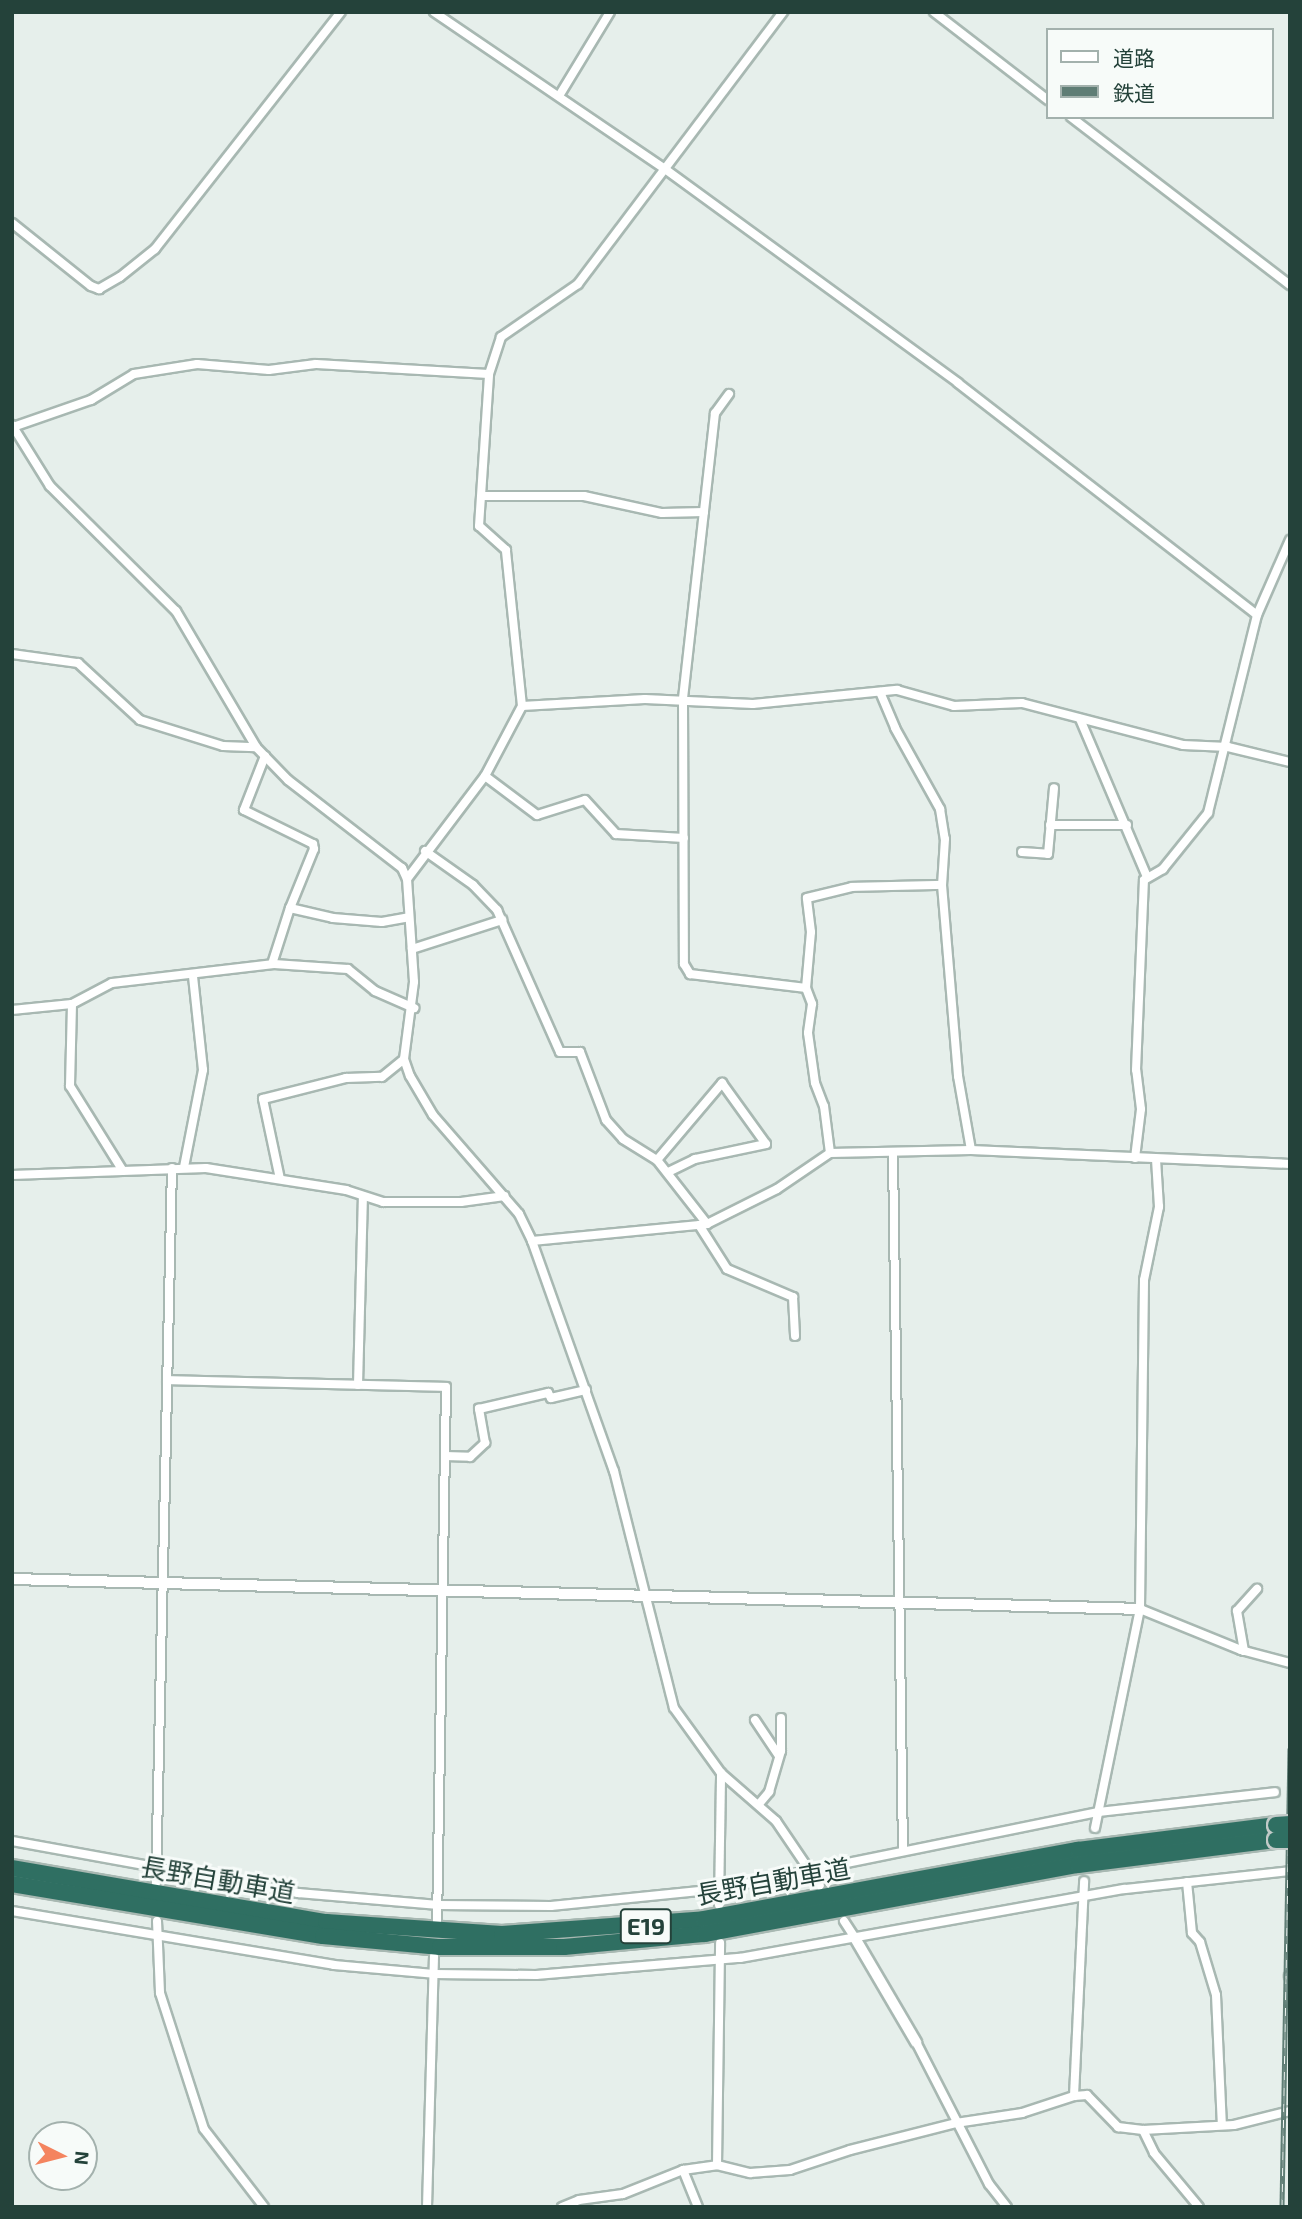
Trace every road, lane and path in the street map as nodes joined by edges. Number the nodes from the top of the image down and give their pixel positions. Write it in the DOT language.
graph roads {
  1 [pos="341,12"];
  2 [pos="434,12"];
  3 [pos="610,12"];
  4 [pos="783,12"];
  5 [pos="934,12"];
  6 [pos="559,96"];
  7 [pos="1046,98"];
  8 [pos="1074,119"];
  9 [pos="665,169"];
  10 [pos="12,223"];
  11 [pos="1290,285"];
  12 [pos="489,374"];
  13 [pos="729,394"];
  14 [pos="13,426"];
  15 [pos="482,496"];
  16 [pos="704,512"];
  17 [pos="1290,540"];
  18 [pos="1257,615"];
  19 [pos="12,654"];
  20 [pos="880,692"];
  21 [pos="683,700"];
  22 [pos="522,706"];
  23 [pos="1080,719"];
  24 [pos="256,747"];
  25 [pos="1228,747"];
  26 [pos="265,756"];
  27 [pos="1290,762"];
  28 [pos="485,776"];
  29 [pos="1054,788"];
  30 [pos="1050,825"];
  31 [pos="1127,825"];
  32 [pos="684,838"];
  33 [pos="425,851"];
  34 [pos="1022,852"];
  35 [pos="1147,877"];
  36 [pos="407,879"];
  37 [pos="942,885"];
  38 [pos="290,908"];
  39 [pos="410,917"];
  40 [pos="502,920"];
  41 [pos="412,949"];
  42 [pos="272,964"];
  43 [pos="192,976"];
  44 [pos="806,988"];
  45 [pos="72,1004"];
  46 [pos="414,1008"];
  47 [pos="12,1010"];
  48 [pos="404,1059"];
  49 [pos="971,1150"];
  50 [pos="830,1153"];
  51 [pos="893,1154"];
  52 [pos="1135,1158"];
  53 [pos="1156,1159"];
  54 [pos="657,1160"];
  55 [pos="1290,1164"];
  56 [pos="184,1167"];
  57 [pos="172,1168"];
  58 [pos="122,1171"];
  59 [pos="668,1172"];
  60 [pos="12,1175"];
  61 [pos="280,1180"];
  62 [pos="505,1196"];
  63 [pos="363,1197"];
  64 [pos="703,1225"];
  65 [pos="532,1241"];
  66 [pos="795,1336"];
  67 [pos="167,1380"];
  68 [pos="358,1385"];
  69 [pos="586,1390"];
  70 [pos="445,1456"];
  71 [pos="12,1579"];
  72 [pos="162,1582"];
  73 [pos="440,1588"];
  74 [pos="1257,1589"];
  75 [pos="645,1592"];
  76 [pos="897,1602"];
  77 [pos="1140,1609"];
  78 [pos="1244,1651"];
  79 [pos="1290,1662"];
  80 [pos="781,1718"];
  81 [pos="755,1720"];
  82 [pos="779,1756"];
  83 [pos="721,1773"];
  84 [pos="1275,1792"];
  85 [pos="759,1804"];
  86 [pos="1098,1812"];
  87 [pos="1095,1828"];
  88 [pos="1283,1833"];
  89 [pos="12,1842"];
  90 [pos="902,1852"];
  91 [pos="156,1866"];
  92 [pos="12,1868"];
  93 [pos="1290,1871"];
  94 [pos="811,1873"];
  95 [pos="1084,1881"];
  96 [pos="1187,1882"];
  97 [pos="156,1883"];
  98 [pos="12,1884"];
  99 [pos="820,1886"];
  100 [pos="719,1889"];
  101 [pos="1082,1898"];
  102 [pos="438,1905"];
  103 [pos="719,1905"];
  104 [pos="12,1911"];
  105 [pos="157,1921"];
  106 [pos="844,1921"];
  107 [pos="437,1923"];
  108 [pos="157,1936"];
  109 [pos="855,1938"];
  110 [pos="720,1943"];
  111 [pos="435,1956"];
  112 [pos="720,1959"];
  113 [pos="434,1974"];
  114 [pos="916,2042"];
  115 [pos="1074,2096"];
  116 [pos="1290,2111"];
  117 [pos="956,2123"];
  118 [pos="1222,2125"];
  119 [pos="1143,2130"];
  120 [pos="716,2165"];
  121 [pos="683,2170"];
  122 [pos="264,2207"];
  123 [pos="426,2207"];
  124 [pos="562,2207"];
  125 [pos="698,2207"];
  126 [pos="1007,2207"];
  127 [pos="1199,2207"];
  1 -- 10 [label="street"];
  2 -- 6 [label="street"];
  3 -- 6 [label="street"];
  4 -- 9 [label="street"];
  5 -- 7 [label="street"];
  6 -- 9 [label="street"];
  8 -- 11 [label="street"];
  9 -- 12 [label="street"];
  9 -- 18 [label="street"];
  12 -- 14 [label="street"];
  12 -- 15 [label="street"];
  13 -- 16 [label="street"];
  14 -- 24 [label="street"];
  15 -- 16 [label="street"];
  15 -- 22 [label="street"];
  16 -- 21 [label="street"];
  17 -- 18 [label="street"];
  18 -- 25 [label="street"];
  19 -- 24 [label="street"];
  20 -- 21 [label="street"];
  20 -- 23 [label="street"];
  20 -- 37 [label="street"];
  21 -- 22 [label="street"];
  21 -- 32 [label="street"];
  22 -- 28 [label="street"];
  23 -- 25 [label="street"];
  23 -- 31 [label="street"];
  24 -- 26 [label="street"];
  25 -- 27 [label="street"];
  25 -- 35 [label="street"];
  26 -- 36 [label="street"];
  26 -- 38 [label="street"];
  28 -- 32 [label="street"];
  28 -- 33 [label="street"];
  29 -- 30 [label="street"];
  30 -- 31 [label="street"];
  30 -- 34 [label="street"];
  31 -- 35 [label="street"];
  32 -- 44 [label="street"];
  33 -- 36 [label="street"];
  33 -- 40 [label="street"];
  35 -- 52 [label="street"];
  36 -- 39 [label="street"];
  37 -- 44 [label="street"];
  37 -- 49 [label="street"];
  38 -- 39 [label="street"];
  38 -- 42 [label="street"];
  39 -- 41 [label="street"];
  40 -- 41 [label="street"];
  40 -- 54 [label="street"];
  41 -- 46 [label="street"];
  42 -- 43 [label="street"];
  42 -- 46 [label="street"];
  43 -- 45 [label="street"];
  43 -- 56 [label="street"];
  44 -- 50 [label="street"];
  45 -- 47 [label="street"];
  45 -- 58 [label="street"];
  46 -- 48 [label="street"];
  48 -- 61 [label="street"];
  48 -- 62 [label="street"];
  49 -- 51 [label="street"];
  49 -- 52 [label="street"];
  50 -- 51 [label="street"];
  50 -- 64 [label="street"];
  51 -- 76 [label="street"];
  52 -- 53 [label="street"];
  53 -- 55 [label="street"];
  53 -- 77 [label="street"];
  54 -- 59 [label="street"];
  54 -- 59 [label="street"];
  56 -- 57 [label="street"];
  56 -- 61 [label="street"];
  57 -- 58 [label="street"];
  57 -- 67 [label="street"];
  58 -- 60 [label="street"];
  59 -- 64 [label="street"];
  61 -- 63 [label="street"];
  62 -- 63 [label="street"];
  62 -- 65 [label="street"];
  63 -- 68 [label="street"];
  64 -- 65 [label="street"];
  64 -- 66 [label="street"];
  65 -- 69 [label="street"];
  67 -- 68 [label="street"];
  67 -- 72 [label="street"];
  68 -- 70 [label="street"];
  69 -- 70 [label="street"];
  69 -- 75 [label="street"];
  70 -- 73 [label="street"];
  71 -- 72 [label="street"];
  72 -- 73 [label="street"];
  72 -- 91 [label="street"];
  73 -- 75 [label="street"];
  73 -- 102 [label="street"];
  74 -- 78 [label="street"];
  75 -- 76 [label="street"];
  75 -- 83 [label="street"];
  76 -- 77 [label="street"];
  76 -- 90 [label="street"];
  77 -- 78 [label="street"];
  77 -- 86 [label="street"];
  78 -- 79 [label="street"];
  80 -- 82 [label="street"];
  81 -- 82 [label="street"];
  82 -- 85 [label="street"];
  83 -- 85 [label="street"];
  83 -- 100 [label="street"];
  84 -- 86 [label="street"];
  85 -- 94 [label="street"];
  86 -- 87 [label="street"];
  86 -- 90 [label="street"];
  88 -- 92 [label="highway, 長野自動車道 / E19"];
  88 -- 98 [label="highway, 長野自動車道 / E19"];
  89 -- 91 [label="street"];
  90 -- 94 [label="street"];
  91 -- 97 [label="street"];
  91 -- 102 [label="street"];
  93 -- 96 [label="street"];
  94 -- 99 [label="street"];
  94 -- 100 [label="street"];
  95 -- 101 [label="street"];
  96 -- 101 [label="street"];
  96 -- 118 [label="street"];
  100 -- 102 [label="street"];
  100 -- 103 [label="street"];
  101 -- 109 [label="street"];
  101 -- 115 [label="street"];
  102 -- 107 [label="street"];
  104 -- 108 [label="street"];
  105 -- 108 [label="street"];
  106 -- 109 [label="street"];
  108 -- 113 [label="street"];
  108 -- 122 [label="street"];
  109 -- 112 [label="street"];
  109 -- 114 [label="street"];
  110 -- 112 [label="street"];
  111 -- 113 [label="street"];
  112 -- 113 [label="street"];
  112 -- 120 [label="street"];
  113 -- 123 [label="street"];
  114 -- 117 [label="street"];
  115 -- 117 [label="street"];
  115 -- 119 [label="street"];
  116 -- 118 [label="street"];
  117 -- 120 [label="street"];
  117 -- 126 [label="street"];
  118 -- 119 [label="street"];
  119 -- 127 [label="street"];
  120 -- 121 [label="street"];
  121 -- 124 [label="street"];
  121 -- 125 [label="street"];
}
